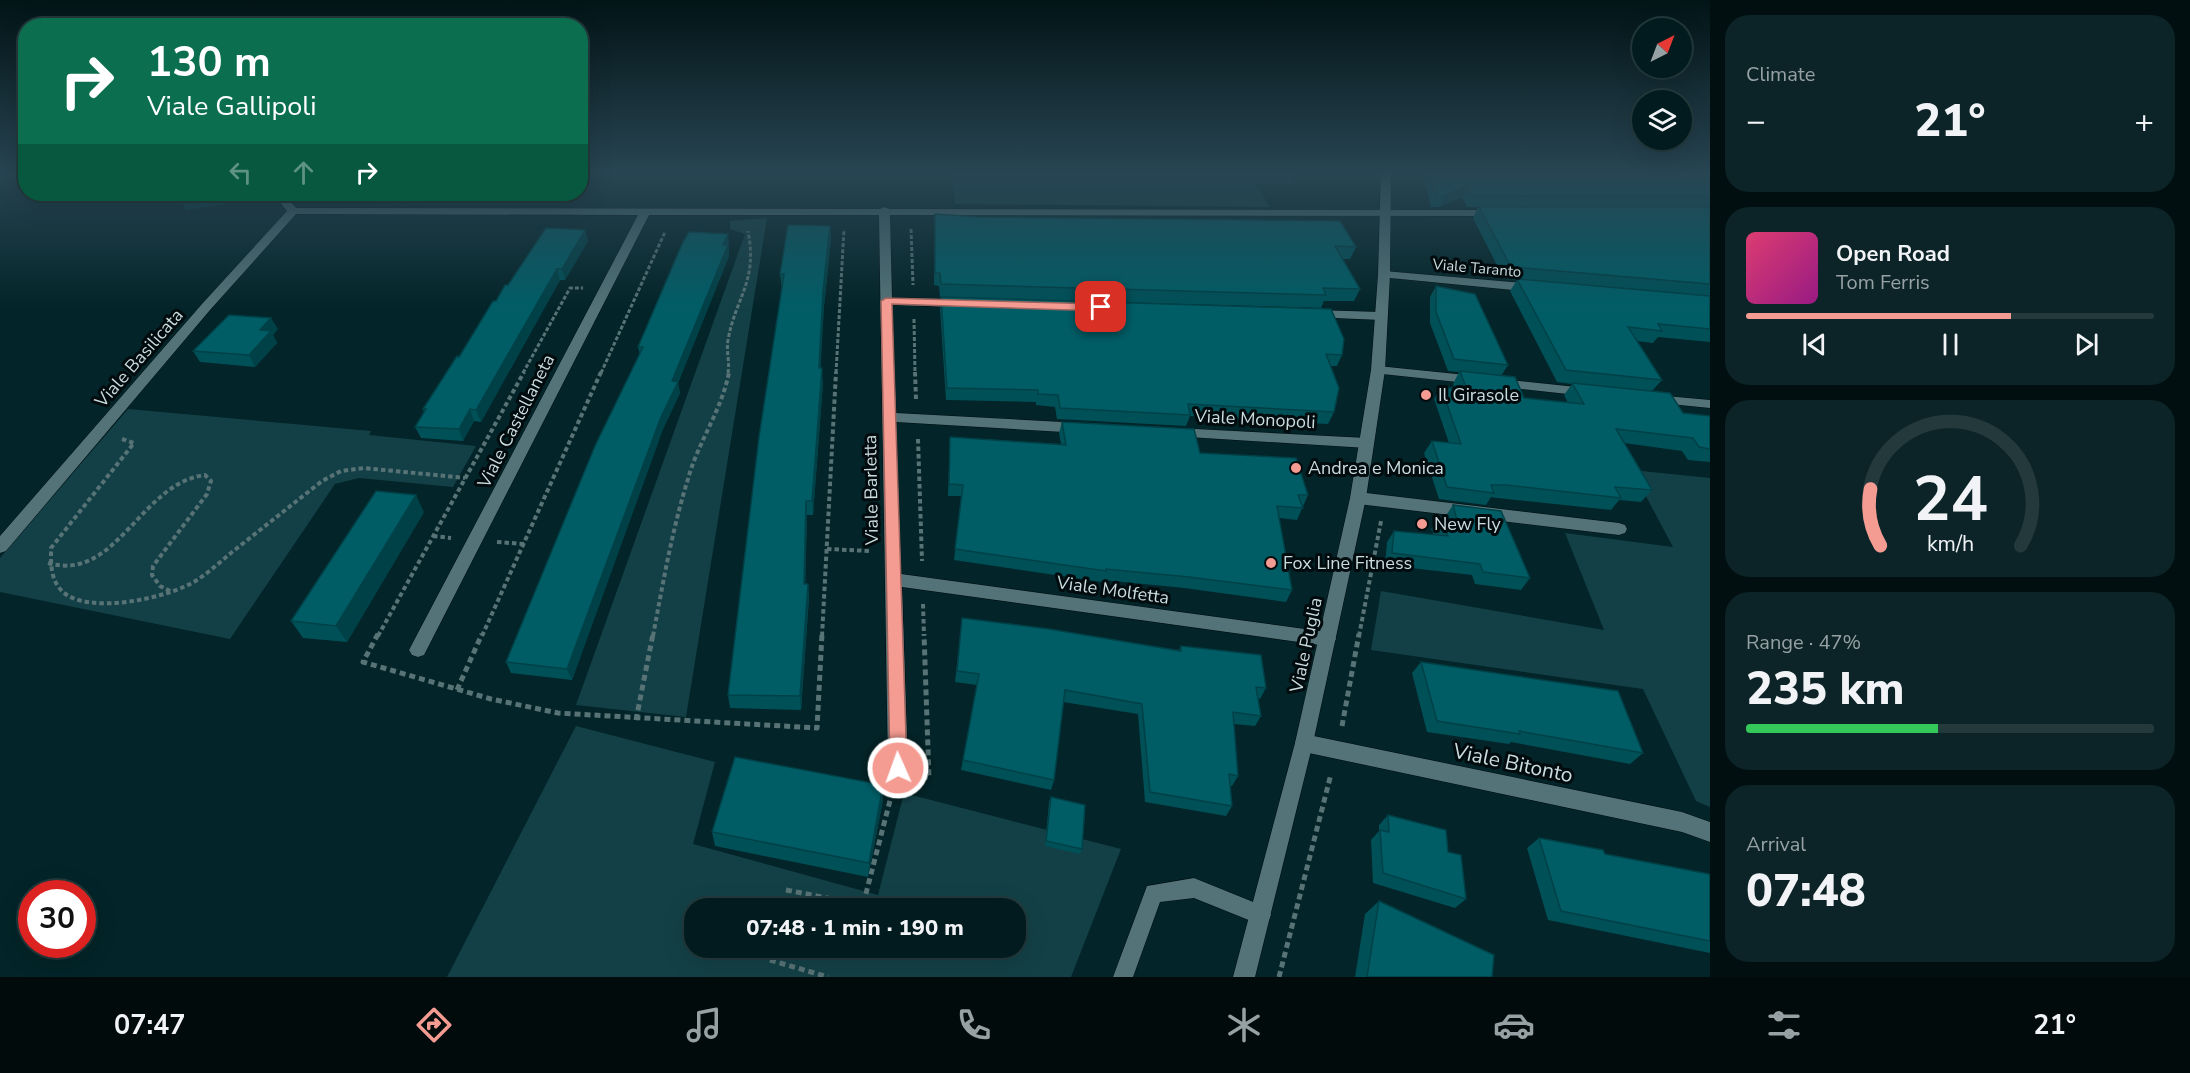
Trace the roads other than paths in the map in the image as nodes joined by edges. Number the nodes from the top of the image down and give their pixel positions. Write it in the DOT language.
graph roads {
  1 [pos="287,218"];
  2 [pos="642,218"];
  3 [pos="884,218"];
  4 [pos="1386,218"];
  5 [pos="1384,275"];
  6 [pos="1545,288"];
  7 [pos="886,301"];
  8 [pos="972,303"];
  9 [pos="1299,313"];
  10 [pos="1381,316"];
  11 [pos="1378,370"];
  12 [pos="1595,392"];
  13 [pos="1641,397"];
  14 [pos="1710,404"];
  15 [pos="889,417"];
  16 [pos="1095,428"];
  17 [pos="1166,432"];
  18 [pos="1367,442"];
  19 [pos="1358,498"];
  20 [pos="1619,529"];
  21 [pos="0,548"];
  22 [pos="893,579"];
  23 [pos="1327,639"];
  24 [pos="418,650"];
  25 [pos="1304,743"];
  26 [pos="898,768"];
  27 [pos="1710,832"];
  28 [pos="1261,915"];
  29 [pos="1123,977"];
  30 [pos="1244,977"];
  1 -- 21 [label="street, Viale Basilicata"];
  2 -- 24 [label="street, Viale Castellaneta"];
  3 -- 7 [label="street, Viale Barletta"];
  4 -- 5 [label="street, Viale Puglia"];
  5 -- 6 [label="street, Viale Taranto"];
  5 -- 10 [label="street, Viale Puglia"];
  7 -- 8 [label="street"];
  7 -- 15 [label="street, Viale Barletta"];
  9 -- 10 [label="street"];
  10 -- 11 [label="street, Viale Puglia"];
  11 -- 12 [label="street"];
  11 -- 18 [label="street, Viale Puglia"];
  13 -- 14 [label="street"];
  15 -- 16 [label="street"];
  15 -- 22 [label="street, Viale Barletta"];
  17 -- 18 [label="street, Viale Monopoli"];
  18 -- 19 [label="street, Viale Puglia"];
  19 -- 20 [label="street"];
  19 -- 23 [label="street, Viale Puglia"];
  22 -- 23 [label="street, Viale Molfetta"];
  22 -- 26 [label="street, Viale Barletta"];
  23 -- 25 [label="street, Viale Puglia"];
  25 -- 27 [label="street, Viale Bitonto"];
  25 -- 28 [label="street, Viale Puglia"];
  28 -- 29 [label="lane"];
  28 -- 30 [label="street, Viale Puglia"];
}
